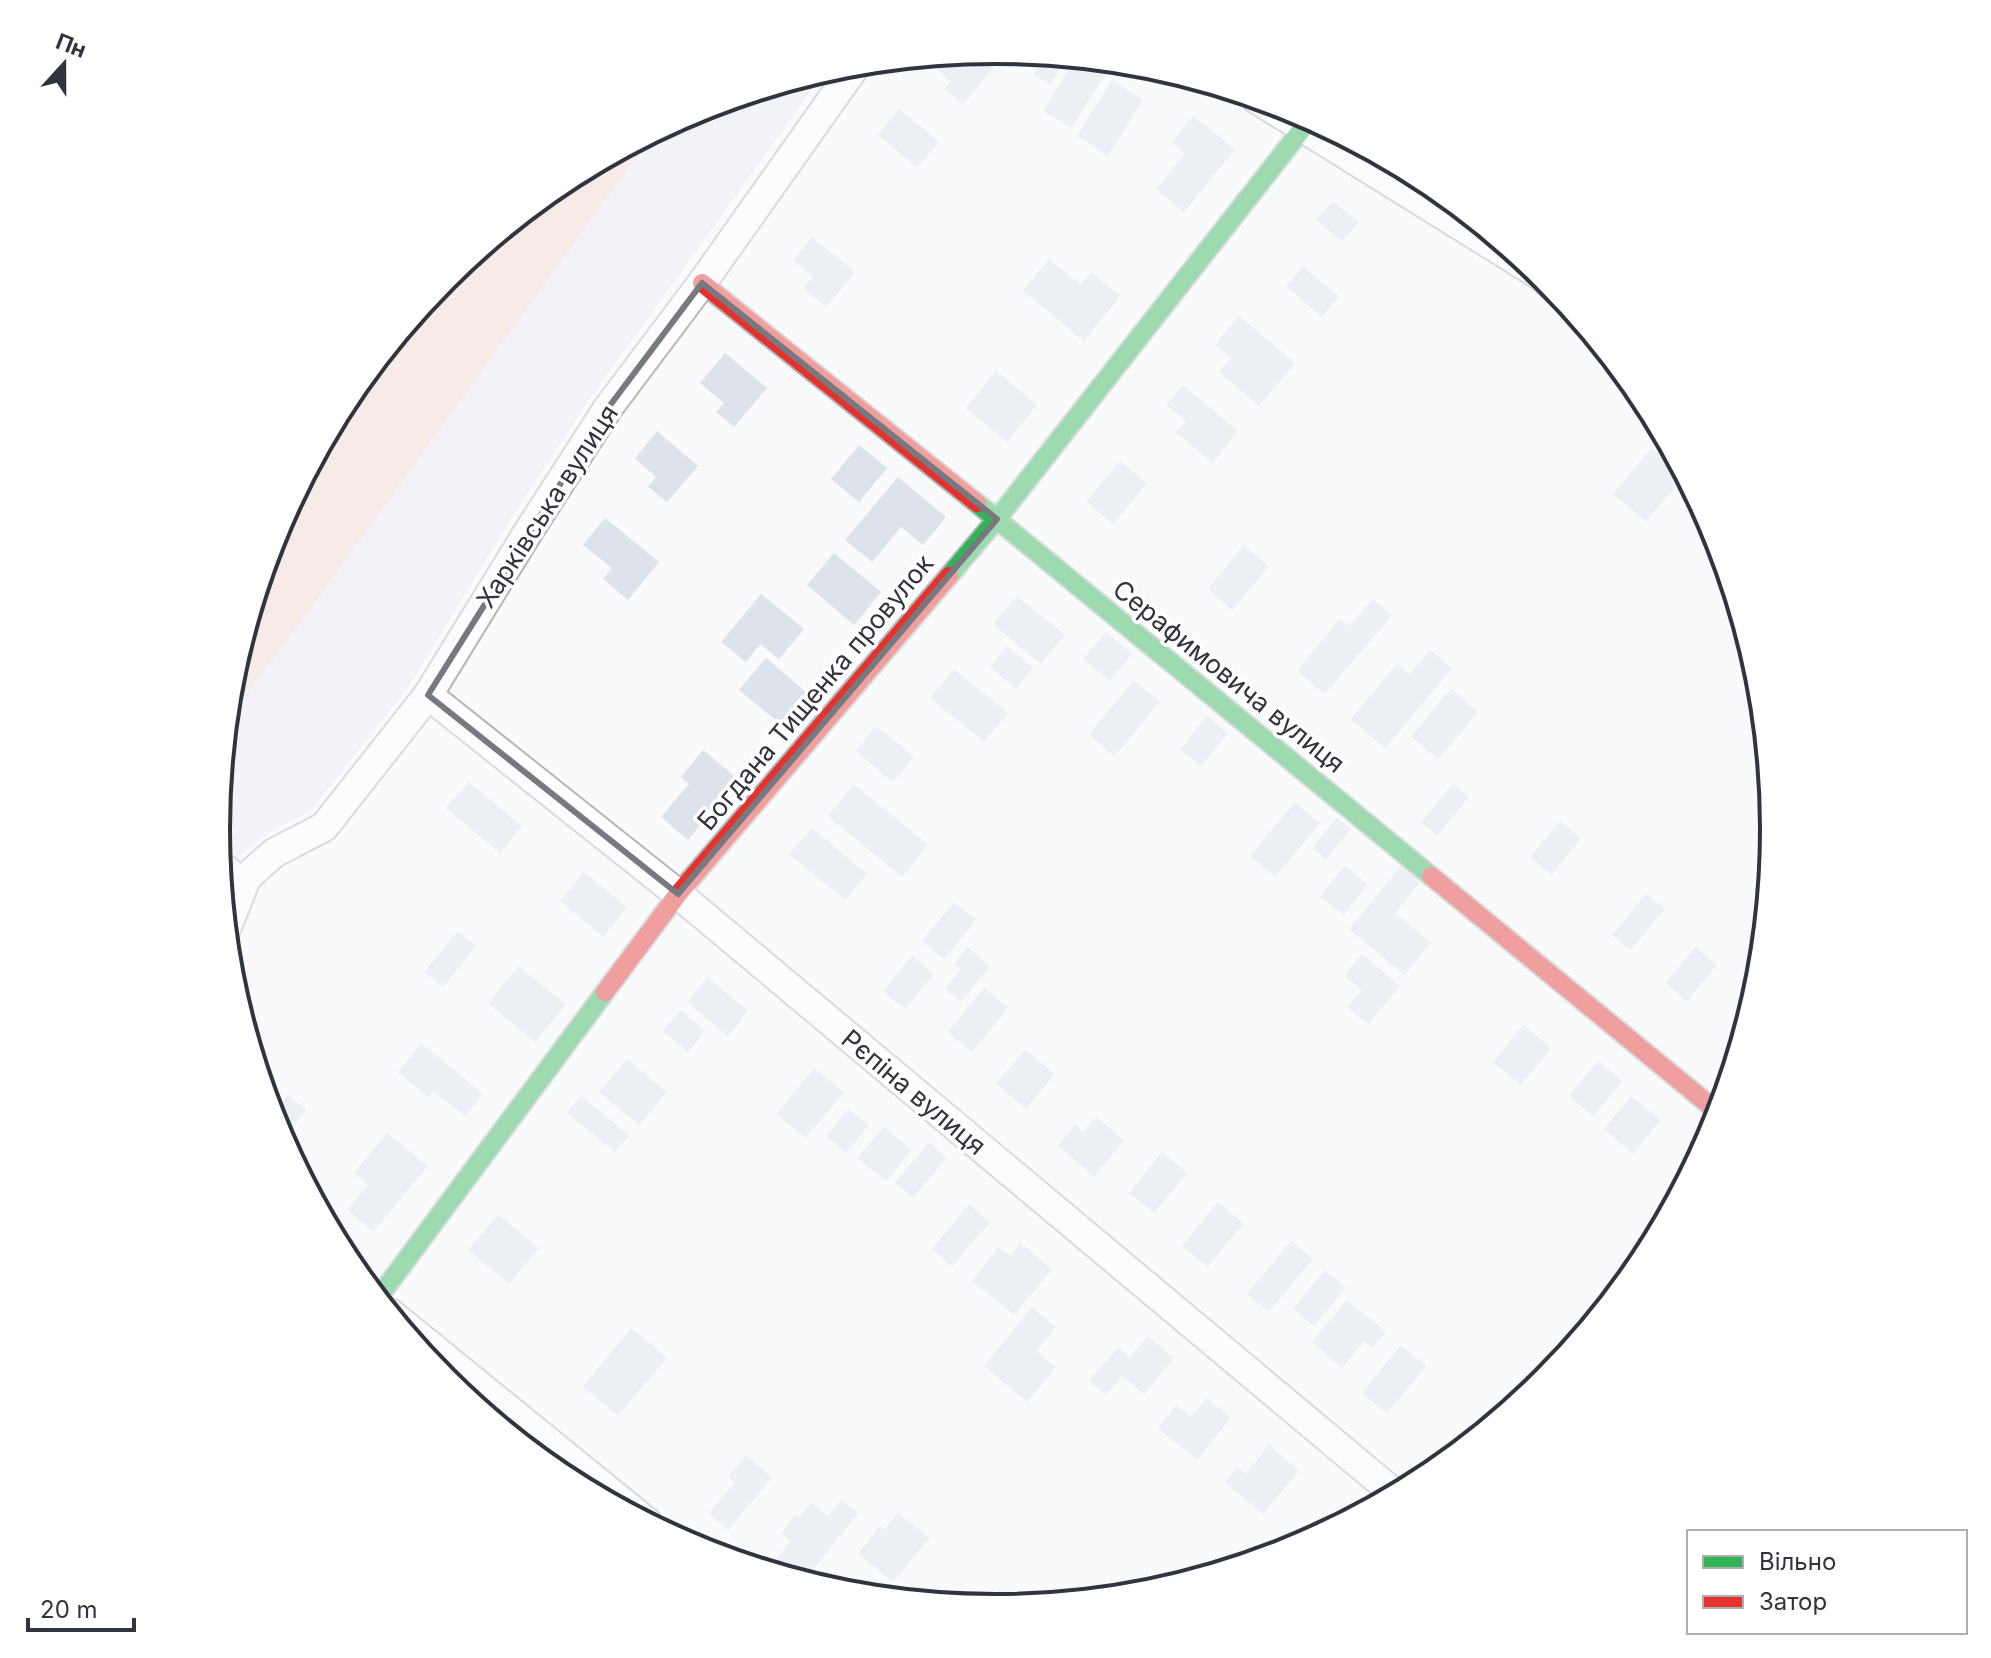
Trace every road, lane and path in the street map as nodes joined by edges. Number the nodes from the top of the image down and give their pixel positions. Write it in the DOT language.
graph roads {
  1 [pos="846,79"];
  2 [pos="1303,128"];
  3 [pos="1308,131"];
  4 [pos="1482,239"];
  5 [pos="702,283"];
  6 [pos="997,519"];
  7 [pos="428,695"];
  8 [pos="231,865"];
  9 [pos="247,877"];
  10 [pos="678,894"];
  11 [pos="234,904"];
  12 [pos="1709,1105"];
  13 [pos="385,1289"];
  14 [pos="438,1352"];
  15 [pos="600,1484"];
  16 [pos="1386,1487"];
  1 -- 5 [label="street, Харківська вулиця"];
  2 -- 6 [label="street, Богдана Тищенка провулок"];
  3 -- 4 [label="street"];
  5 -- 6 [label="street, Серафимовича вулиця"];
  5 -- 7 [label="street, Харківська вулиця"];
  6 -- 10 [label="street, Богдана Тищенка провулок"];
  6 -- 12 [label="street, Серафимовича вулиця"];
  7 -- 9 [label="street, Харківська вулиця"];
  7 -- 10 [label="street, Рєпіна вулиця"];
  8 -- 9 [label="lane"];
  9 -- 11 [label="street, Харківська вулиця"];
  10 -- 13 [label="street, Богдана Тищенка провулок"];
  10 -- 16 [label="street, Рєпіна вулиця"];
  14 -- 15 [label="street"];
}
